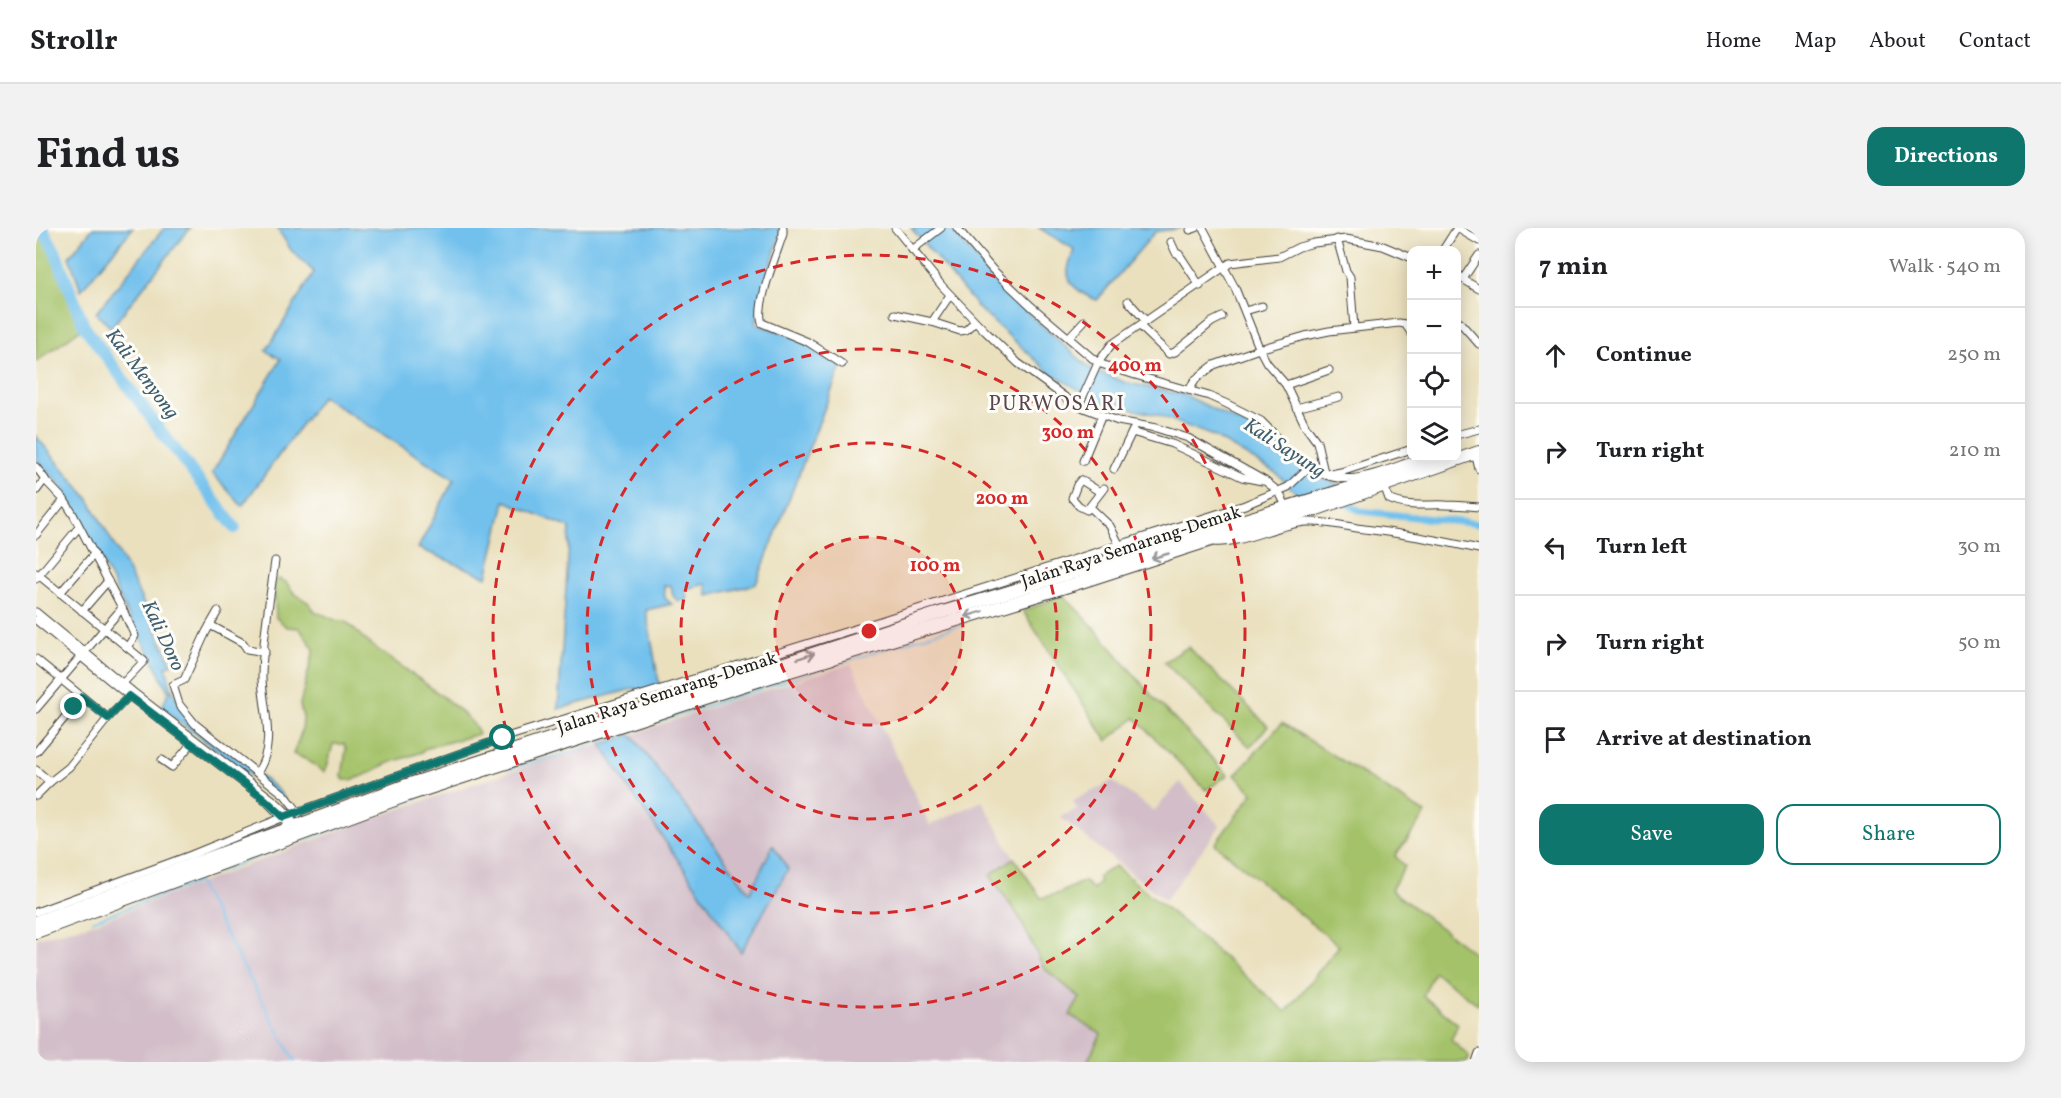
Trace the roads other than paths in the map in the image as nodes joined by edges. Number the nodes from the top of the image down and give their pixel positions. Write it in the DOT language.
graph roads {
  1 [pos="783,228"];
  2 [pos="895,228"];
  3 [pos="941,228"];
  4 [pos="957,228"];
  5 [pos="1203,228"];
  6 [pos="1457,228"];
  7 [pos="1337,239"];
  8 [pos="1479,241"];
  9 [pos="1171,242"];
  10 [pos="1446,246"];
  11 [pos="913,250"];
  12 [pos="1479,255"];
  13 [pos="1407,256"];
  14 [pos="1224,267"];
  15 [pos="1461,276"];
  16 [pos="1461,278"];
  17 [pos="1200,286"];
  18 [pos="1479,290"];
  19 [pos="950,295"];
  20 [pos="1128,302"];
  21 [pos="1262,306"];
  22 [pos="1245,310"];
  23 [pos="895,314"];
  24 [pos="1222,317"];
  25 [pos="975,321"];
  26 [pos="1084,321"];
  27 [pos="932,322"];
  28 [pos="1143,323"];
  29 [pos="1461,324"];
  30 [pos="1407,327"];
  31 [pos="1354,328"];
  32 [pos="1069,337"];
  33 [pos="1479,344"];
  34 [pos="1259,349"];
  35 [pos="842,364"];
  36 [pos="1097,365"];
  37 [pos="1329,370"];
  38 [pos="1286,385"];
  39 [pos="1189,390"];
  40 [pos="1339,397"];
  41 [pos="1079,405"];
  42 [pos="1296,408"];
  43 [pos="1102,415"];
  44 [pos="1134,429"];
  45 [pos="1479,429"];
  46 [pos="1461,434"];
  47 [pos="1478,449"];
  48 [pos="1461,451"];
  49 [pos="1407,454"];
  50 [pos="1407,460"];
  51 [pos="1407,460"];
  52 [pos="1083,461"];
  53 [pos="1401,461"];
  54 [pos="36,467"];
  55 [pos="1308,468"];
  56 [pos="1114,469"];
  57 [pos="1479,469"];
  58 [pos="1325,474"];
  59 [pos="45,480"];
  60 [pos="1265,481"];
  61 [pos="1384,485"];
  62 [pos="1359,489"];
  63 [pos="36,491"];
  64 [pos="1279,492"];
  65 [pos="64,500"];
  66 [pos="1313,505"];
  67 [pos="1286,506"];
  68 [pos="1090,507"];
  69 [pos="1479,507"];
  70 [pos="79,527"];
  71 [pos="36,535"];
  72 [pos="1205,542"];
  73 [pos="1479,549"];
  74 [pos="1123,550"];
  75 [pos="94,554"];
  76 [pos="275,561"];
  77 [pos="37,576"];
  78 [pos="108,581"];
  79 [pos="60,594"];
  80 [pos="122,608"];
  81 [pos="82,611"];
  82 [pos="218,611"];
  83 [pos="36,612"];
  84 [pos="36,620"];
  85 [pos="935,621"];
  86 [pos="210,626"];
  87 [pos="103,629"];
  88 [pos="127,647"];
  89 [pos="265,652"];
  90 [pos="83,654"];
  91 [pos="37,662"];
  92 [pos="61,680"];
  93 [pos="123,683"];
  94 [pos="131,694"];
  95 [pos="82,697"];
  96 [pos="36,709"];
  97 [pos="108,718"];
  98 [pos="195,735"];
  99 [pos="503,738"];
  100 [pos="512,751"];
  101 [pos="36,752"];
  102 [pos="162,760"];
  103 [pos="242,768"];
  104 [pos="36,770"];
  105 [pos="257,773"];
  106 [pos="50,782"];
  107 [pos="36,796"];
  108 [pos="293,823"];
  109 [pos="36,912"];
  110 [pos="36,922"];
  111 [pos="36,932"];
  112 [pos="1479,1053"];
  113 [pos="1476,1062"];
  1 -- 35 [label="street"];
  2 -- 11 [label="street"];
  3 -- 11 [label="street"];
  4 -- 32 [label="street"];
  5 -- 14 [label="street"];
  6 -- 8 [label="street"];
  6 -- 10 [label="street"];
  7 -- 13 [label="street"];
  7 -- 14 [label="street"];
  7 -- 31 [label="street"];
  9 -- 17 [label="street"];
  11 -- 19 [label="street"];
  12 -- 15 [label="street"];
  14 -- 17 [label="street"];
  14 -- 22 [label="street"];
  16 -- 18 [label="street"];
  17 -- 28 [label="street"];
  19 -- 25 [label="street"];
  19 -- 27 [label="street"];
  20 -- 28 [label="street"];
  21 -- 22 [label="street"];
  22 -- 34 [label="street"];
  23 -- 27 [label="street"];
  24 -- 28 [label="street"];
  25 -- 27 [label="street"];
  25 -- 41 [label="street"];
  26 -- 32 [label="street"];
  28 -- 36 [label="street"];
  29 -- 33 [label="street"];
  30 -- 31 [label="street"];
  31 -- 34 [label="street"];
  32 -- 36 [label="street"];
  34 -- 38 [label="street"];
  34 -- 39 [label="street"];
  36 -- 39 [label="street"];
  36 -- 41 [label="street"];
  37 -- 38 [label="street"];
  38 -- 42 [label="street"];
  39 -- 55 [label="street"];
  40 -- 42 [label="street"];
  41 -- 43 [label="street"];
  42 -- 58 [label="street"];
  43 -- 44 [label="street"];
  43 -- 52 [label="street"];
  44 -- 56 [label="street"];
  44 -- 60 [label="street"];
  44 -- 60 [label="street"];
  45 -- 46 [label="street"];
  47 -- 48 [label="highway"];
  47 -- 57 [label="street"];
  47 -- 61 [label="highway"];
  49 -- 53 [label="street"];
  50 -- 53 [label="street"];
  51 -- 53 [label="highway"];
  53 -- 58 [label="street"];
  53 -- 58 [label="street"];
  53 -- 62 [label="highway"];
  54 -- 59 [label="street"];
  55 -- 58 [label="street"];
  55 -- 64 [label="street"];
  59 -- 63 [label="street"];
  59 -- 65 [label="street"];
  60 -- 64 [label="street"];
  61 -- 62 [label="highway"];
  61 -- 69 [label="street"];
  62 -- 66 [label="highway"];
  64 -- 67 [label="street"];
  64 -- 74 [label="street"];
  65 -- 70 [label="street"];
  65 -- 71 [label="street"];
  66 -- 67 [label="highway, Jalan Raya Semarang-Demak"];
  66 -- 72 [label="highway, Jalan Raya Semarang-Demak"];
  67 -- 74 [label="highway, Jalan Raya Semarang-Demak"];
  68 -- 68 [label="street"];
  68 -- 74 [label="street"];
  70 -- 75 [label="street"];
  70 -- 77 [label="street"];
  72 -- 73 [label="street"];
  72 -- 85 [label="highway, Jalan Raya Semarang-Demak, one-way"];
  74 -- 85 [label="highway, Jalan Raya Semarang-Demak"];
  74 -- 99 [label="street"];
  75 -- 78 [label="street"];
  75 -- 79 [label="street"];
  76 -- 89 [label="street"];
  77 -- 79 [label="street"];
  78 -- 80 [label="street"];
  78 -- 81 [label="street"];
  79 -- 81 [label="street"];
  80 -- 87 [label="street"];
  80 -- 88 [label="street"];
  81 -- 87 [label="street"];
  82 -- 86 [label="street"];
  83 -- 90 [label="street"];
  84 -- 90 [label="street"];
  100 -- 85 [label="highway, Jalan Raya Semarang-Demak, one-way"];
  85 -- 108 [label="highway, Jalan Raya Semarang-Demak"];
  86 -- 89 [label="street"];
  86 -- 98 [label="street"];
  87 -- 88 [label="street"];
  87 -- 90 [label="street"];
  88 -- 93 [label="street"];
  89 -- 105 [label="street"];
  90 -- 92 [label="street"];
  90 -- 93 [label="street"];
  90 -- 94 [label="street"];
  91 -- 92 [label="street"];
  92 -- 95 [label="street"];
  92 -- 96 [label="street"];
  93 -- 94 [label="street"];
  94 -- 97 [label="street"];
  94 -- 98 [label="street"];
  95 -- 97 [label="street"];
  95 -- 101 [label="street"];
  97 -- 106 [label="street"];
  98 -- 102 [label="street"];
  98 -- 103 [label="street"];
  98 -- 103 [label="street"];
  98 -- 108 [label="street"];
  99 -- 100 [label="street"];
  99 -- 108 [label="street"];
  100 -- 108 [label="highway, Jalan Raya Semarang-Demak"];
  103 -- 105 [label="street"];
  103 -- 108 [label="street"];
  104 -- 106 [label="street"];
  105 -- 108 [label="street"];
  106 -- 107 [label="street"];
  108 -- 109 [label="street"];
  108 -- 110 [label="highway, Jalan Raya Semarang-Demak"];
  108 -- 111 [label="highway, Jalan Raya Semarang-Demak"];
  112 -- 113 [label="street"];
}
